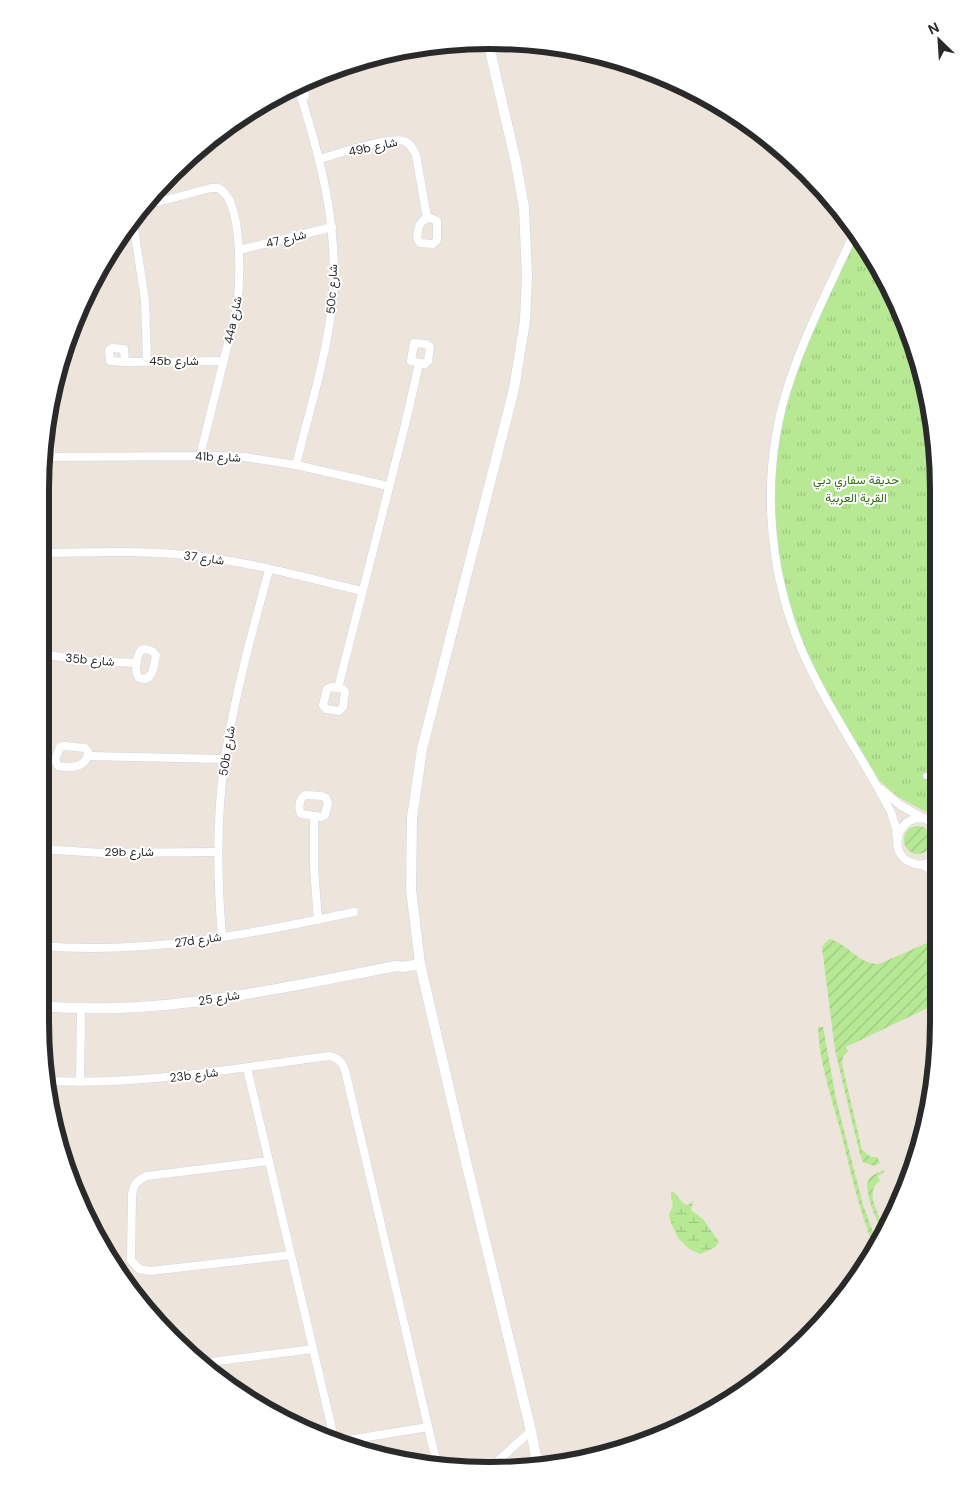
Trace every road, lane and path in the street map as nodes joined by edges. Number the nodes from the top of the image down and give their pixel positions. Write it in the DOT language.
graph roads {
  1 [pos="490,49"];
  2 [pos="304,90"];
  3 [pos="300,92"];
  4 [pos="307,113"];
  5 [pos="319,160"];
  6 [pos="155,203"];
  7 [pos="427,218"];
  8 [pos="332,227"];
  9 [pos="133,230"];
  10 [pos="851,238"];
  11 [pos="239,250"];
  12 [pos="147,361"];
  13 [pos="223,361"];
  14 [pos="125,362"];
  15 [pos="418,364"];
  16 [pos="51,456"];
  17 [pos="200,456"];
  18 [pos="296,465"];
  19 [pos="388,486"];
  20 [pos="49,553"];
  21 [pos="269,570"];
  22 [pos="362,591"];
  23 [pos="49,655"];
  24 [pos="137,663"];
  25 [pos="338,688"];
  26 [pos="88,756"];
  27 [pos="225,759"];
  28 [pos="930,775"];
  29 [pos="926,776"];
  30 [pos="876,785"];
  31 [pos="314,816"];
  32 [pos="929,819"];
  33 [pos="897,837"];
  34 [pos="49,850"];
  35 [pos="218,852"];
  36 [pos="930,862"];
  37 [pos="921,865"];
  38 [pos="930,869"];
  39 [pos="354,912"];
  40 [pos="318,920"];
  41 [pos="222,936"];
  42 [pos="49,947"];
  43 [pos="420,961"];
  44 [pos="49,1006"];
  45 [pos="81,1008"];
  46 [pos="247,1068"];
  47 [pos="53,1081"];
  48 [pos="80,1082"];
  49 [pos="269,1161"];
  50 [pos="291,1256"];
  51 [pos="313,1349"];
  52 [pos="210,1362"];
  53 [pos="428,1427"];
  54 [pos="532,1431"];
  55 [pos="333,1433"];
  56 [pos="350,1440"];
  57 [pos="435,1458"];
  58 [pos="543,1458"];
  59 [pos="537,1459"];
  60 [pos="497,1462"];
  1 -- 43 [label="street"];
  2 -- 4 [label="street, 50c شارع"];
  3 -- 4 [label="street, 50c شارع"];
  4 -- 5 [label="street, 50c شارع"];
  5 -- 7 [label="street, 49b شارع"];
  5 -- 8 [label="street, 50c شارع"];
  6 -- 11 [label="street, 44a شارع"];
  8 -- 11 [label="street, شارع 47"];
  8 -- 18 [label="street, 50c شارع"];
  9 -- 12 [label="street"];
  10 -- 30 [label="street"];
  11 -- 13 [label="street, 44a شارع"];
  12 -- 13 [label="street, 45b شارع"];
  12 -- 14 [label="street, 45b شارع"];
  13 -- 17 [label="street, 44a شارع"];
  15 -- 19 [label="street"];
  16 -- 17 [label="street, 41b شارع"];
  17 -- 18 [label="street, 41b شارع"];
  18 -- 19 [label="street, 41b شارع"];
  19 -- 22 [label="street"];
  20 -- 21 [label="street, شارع 37"];
  21 -- 22 [label="street, شارع 37"];
  21 -- 27 [label="street, 50b شارع"];
  22 -- 25 [label="street"];
  23 -- 24 [label="street, 35b شارع"];
  26 -- 27 [label="street"];
  27 -- 35 [label="street, 50b شارع"];
  28 -- 29 [label="street"];
  30 -- 32 [label="street"];
  30 -- 33 [label="street"];
  31 -- 40 [label="street"];
  32 -- 33 [label="street"];
  33 -- 37 [label="street"];
  34 -- 35 [label="street, 29b شارع"];
  35 -- 41 [label="street, 50b شارع"];
  36 -- 37 [label="street"];
  37 -- 38 [label="street"];
  39 -- 40 [label="street, 27d شارع"];
  40 -- 41 [label="street, 27d شارع"];
  41 -- 42 [label="street, 27d شارع"];
  43 -- 45 [label="street, شارع 25"];
  43 -- 54 [label="street"];
  44 -- 45 [label="street, شارع 25"];
  45 -- 48 [label="street"];
  46 -- 48 [label="street, 23b شارع"];
  46 -- 49 [label="street"];
  46 -- 53 [label="street, 23b شارع"];
  47 -- 48 [label="street, 23b شارع"];
  49 -- 50 [label="street"];
  49 -- 50 [label="street"];
  50 -- 51 [label="street"];
  51 -- 52 [label="street"];
  51 -- 55 [label="street"];
  53 -- 56 [label="street"];
  53 -- 57 [label="street"];
  54 -- 58 [label="street"];
  54 -- 59 [label="street"];
  54 -- 60 [label="street"];
}
